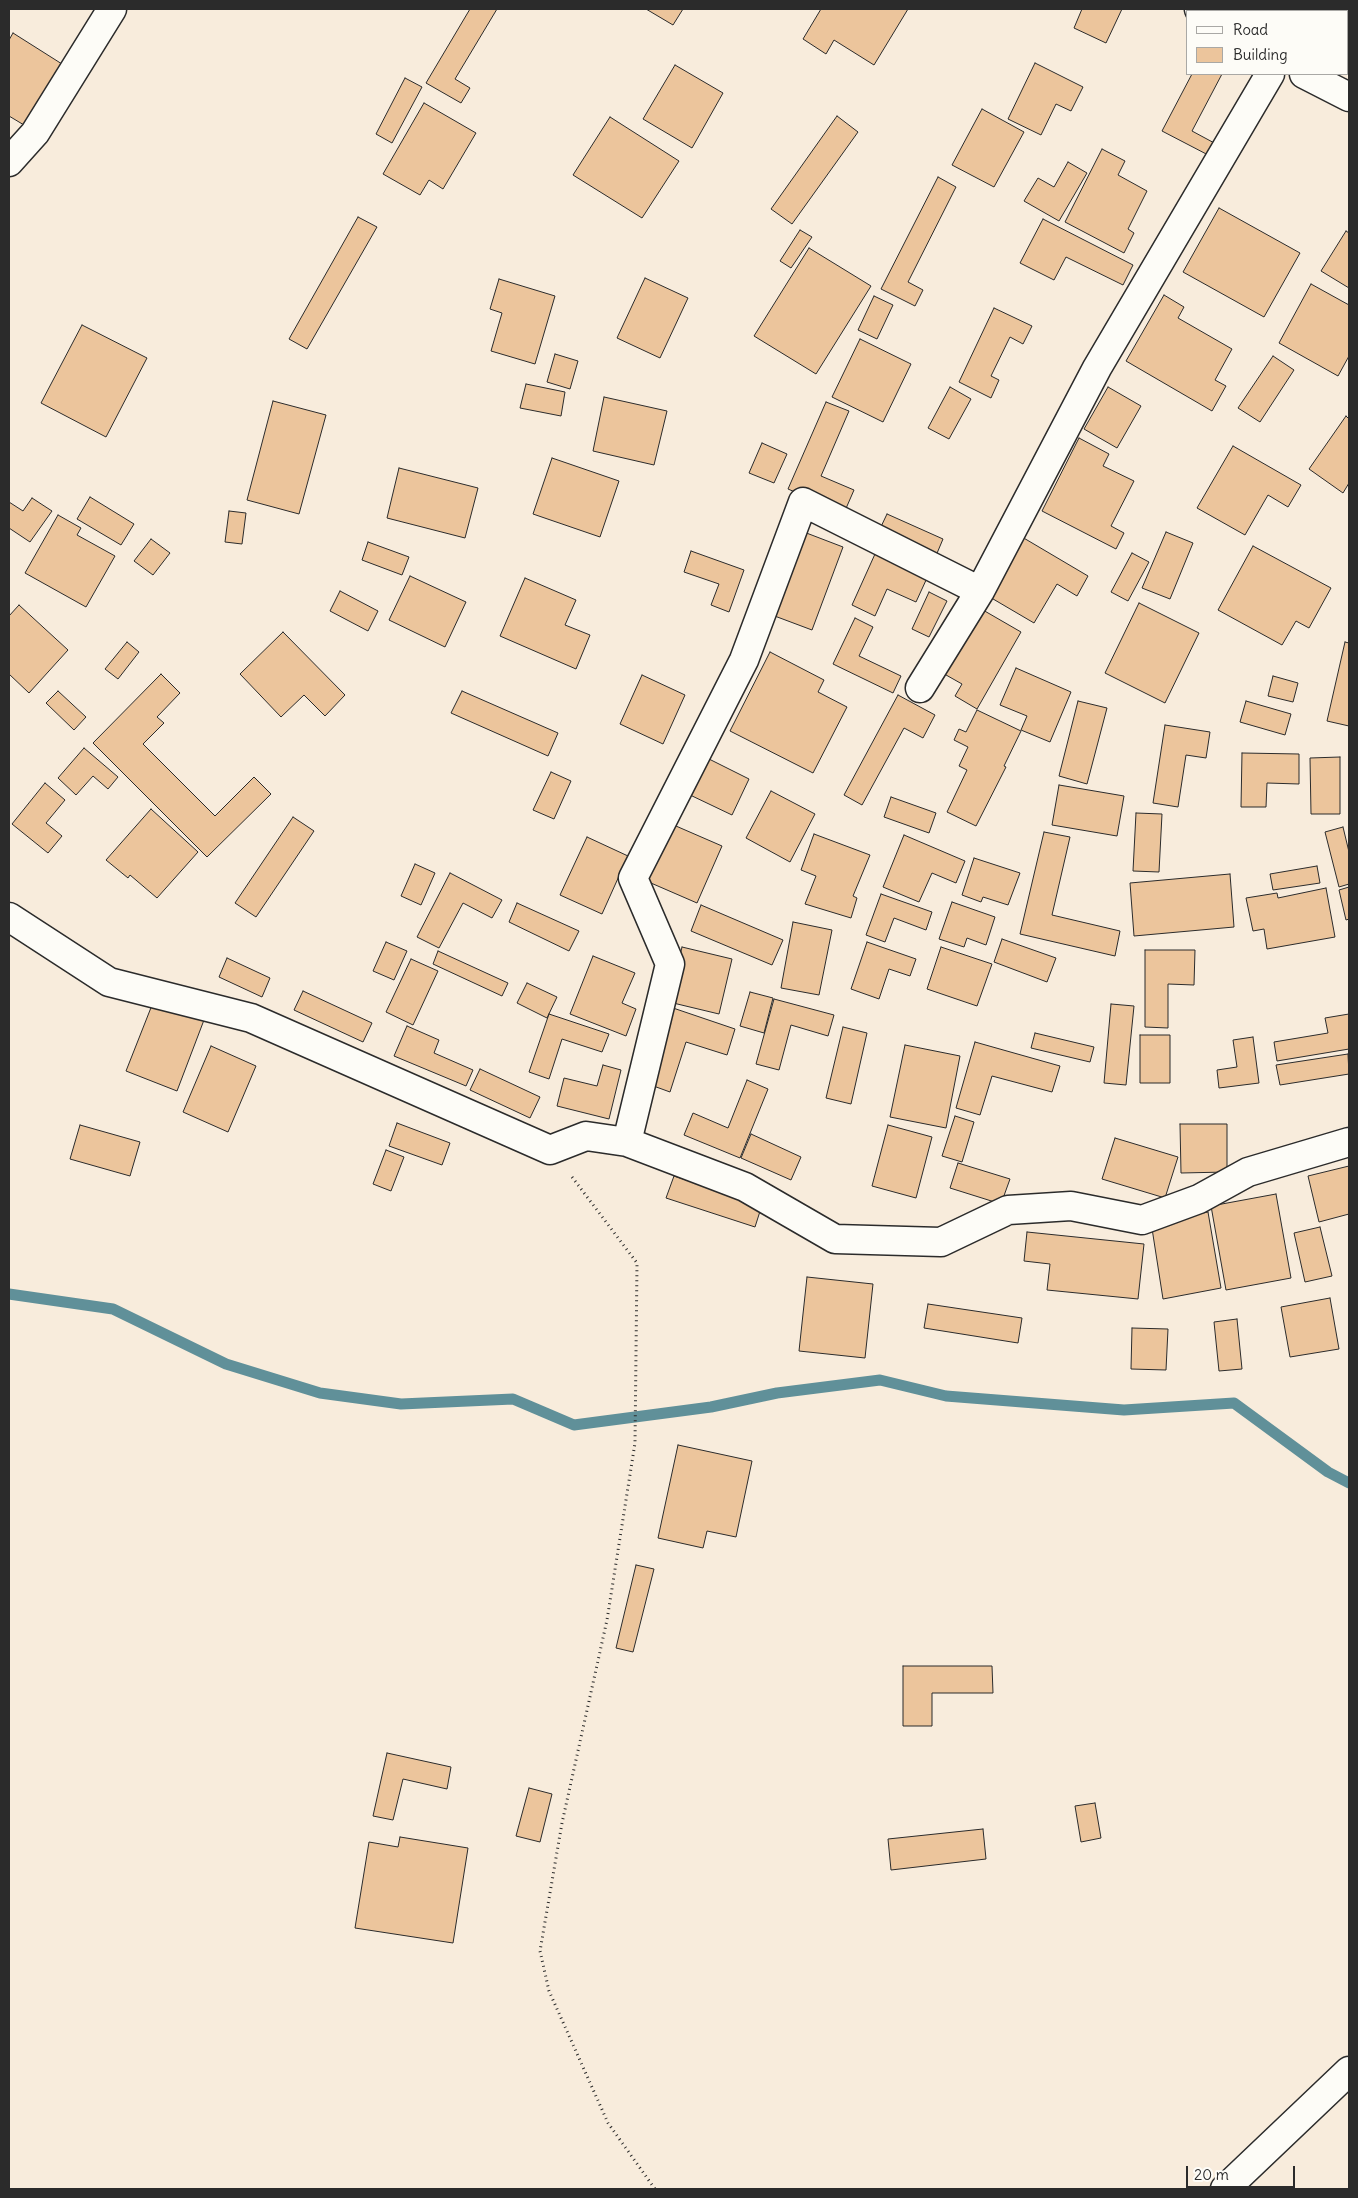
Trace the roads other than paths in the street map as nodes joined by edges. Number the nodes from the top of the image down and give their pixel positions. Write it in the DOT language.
graph roads {
  1 [pos="112,9"];
  2 [pos="1269,75"];
  3 [pos="1306,75"];
  4 [pos="1349,97"];
  5 [pos="9,162"];
  6 [pos="980,591"];
  7 [pos="920,688"];
  8 [pos="9,917"];
  9 [pos="626,1142"];
  10 [pos="1349,1142"];
  11 [pos="1349,2071"];
  12 [pos="1225,2189"];
  1 -- 5 [label="street"];
  2 -- 6 [label="street"];
  3 -- 4 [label="street"];
  6 -- 7 [label="street"];
  6 -- 9 [label="street"];
  8 -- 9 [label="street"];
  9 -- 10 [label="street"];
  11 -- 12 [label="street"];
}
